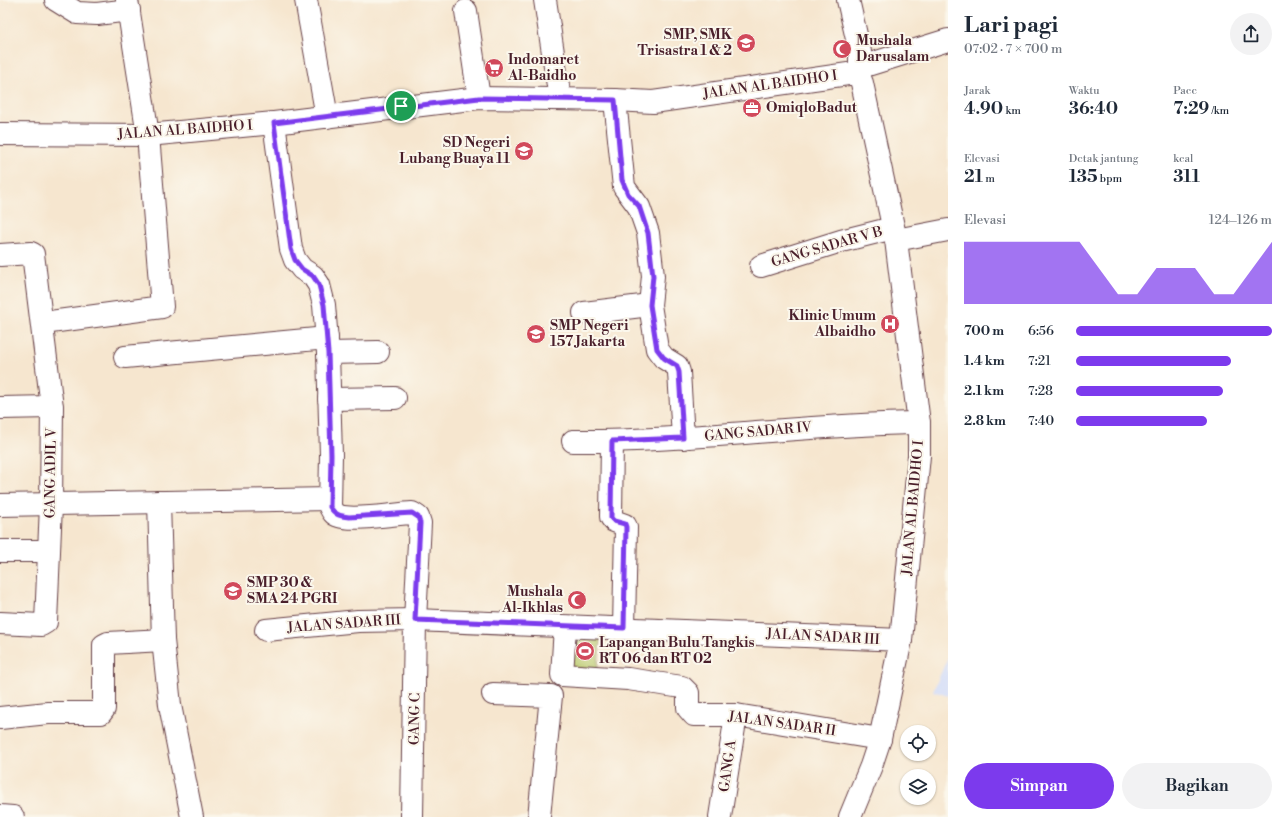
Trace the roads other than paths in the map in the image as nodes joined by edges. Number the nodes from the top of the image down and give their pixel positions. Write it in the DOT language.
graph roads {
  1 [pos="56,0"];
  2 [pos="306,0"];
  3 [pos="545,0"];
  4 [pos="848,0"];
  5 [pos="128,5"];
  6 [pos="466,11"];
  7 [pos="948,40"];
  8 [pos="860,72"];
  9 [pos="479,98"];
  10 [pos="560,99"];
  11 [pos="615,100"];
  12 [pos="327,117"];
  13 [pos="274,123"];
  14 [pos="0,134"];
  15 [pos="148,135"];
  16 [pos="948,230"];
  17 [pos="894,234"];
  18 [pos="0,255"];
  19 [pos="761,266"];
  20 [pos="650,305"];
  21 [pos="584,313"];
  22 [pos="43,323"];
  23 [pos="327,345"];
  24 [pos="378,352"];
  25 [pos="125,357"];
  26 [pos="395,398"];
  27 [pos="329,399"];
  28 [pos="52,407"];
  29 [pos="0,408"];
  30 [pos="919,423"];
  31 [pos="683,438"];
  32 [pos="574,441"];
  33 [pos="612,441"];
  34 [pos="330,499"];
  35 [pos="159,502"];
  36 [pos="0,505"];
  37 [pos="51,505"];
  38 [pos="0,551"];
  39 [pos="48,551"];
  40 [pos="415,620"];
  41 [pos="0,623"];
  42 [pos="565,627"];
  43 [pos="624,628"];
  44 [pos="266,630"];
  45 [pos="163,640"];
  46 [pos="901,640"];
  47 [pos="493,694"];
  48 [pos="736,715"];
  49 [pos="0,718"];
  50 [pos="880,739"];
  51 [pos="0,816"];
  52 [pos="14,817"];
  53 [pos="192,817"];
  54 [pos="412,817"];
  55 [pos="539,817"];
  56 [pos="720,817"];
  57 [pos="850,817"];
  1 -- 5 [label="street"];
  2 -- 12 [label="street"];
  3 -- 10 [label="street"];
  4 -- 8 [label="street"];
  5 -- 15 [label="street"];
  6 -- 9 [label="street"];
  7 -- 8 [label="street"];
  8 -- 11 [label="street, JALAN AL BAIDHO I"];
  8 -- 17 [label="street, JALAN AL BAIDHO I"];
  9 -- 10 [label="street, JALAN AL BAIDHO I"];
  9 -- 12 [label="street, JALAN AL BAIDHO I"];
  10 -- 11 [label="street, JALAN AL BAIDHO I"];
  11 -- 20 [label="street"];
  12 -- 13 [label="street, JALAN AL BAIDHO I"];
  13 -- 15 [label="street, JALAN AL BAIDHO I"];
  13 -- 23 [label="street"];
  14 -- 15 [label="street, JALAN AL BAIDHO I"];
  15 -- 22 [label="street"];
  16 -- 17 [label="street, GANG SADAR V B"];
  17 -- 19 [label="street, GANG SADAR V B"];
  17 -- 30 [label="street, JALAN AL BAIDHO I"];
  18 -- 22 [label="street, GANG ADIL V"];
  20 -- 21 [label="street"];
  20 -- 31 [label="street"];
  22 -- 28 [label="street, GANG ADIL V"];
  23 -- 24 [label="street"];
  23 -- 25 [label="street"];
  23 -- 27 [label="street"];
  26 -- 27 [label="street"];
  27 -- 34 [label="street"];
  28 -- 29 [label="street"];
  28 -- 37 [label="street, GANG ADIL V"];
  30 -- 31 [label="street, GANG SADAR IV"];
  30 -- 46 [label="street, JALAN AL BAIDHO I"];
  31 -- 33 [label="street, GANG SADAR IV"];
  32 -- 33 [label="street, GANG SADAR IV"];
  33 -- 43 [label="street"];
  34 -- 35 [label="street"];
  34 -- 40 [label="street, GANG C"];
  35 -- 37 [label="street"];
  35 -- 45 [label="street"];
  36 -- 37 [label="street"];
  37 -- 39 [label="street, GANG ADIL V"];
  38 -- 39 [label="street"];
  39 -- 41 [label="street, GANG ADIL V"];
  40 -- 42 [label="street, JALAN SADAR III"];
  40 -- 44 [label="street, JALAN SADAR III"];
  40 -- 54 [label="street, GANG C"];
  42 -- 43 [label="street, JALAN SADAR III"];
  42 -- 48 [label="street, JALAN SADAR II"];
  43 -- 46 [label="street, JALAN SADAR III"];
  45 -- 49 [label="street"];
  45 -- 53 [label="street"];
  46 -- 50 [label="street, JALAN AL BAIDHO I"];
  47 -- 55 [label="street"];
  48 -- 50 [label="street, JALAN SADAR II"];
  48 -- 56 [label="street, GANG A"];
  50 -- 57 [label="street, JALAN AL BAIDHO I"];
  51 -- 52 [label="street"];
}
